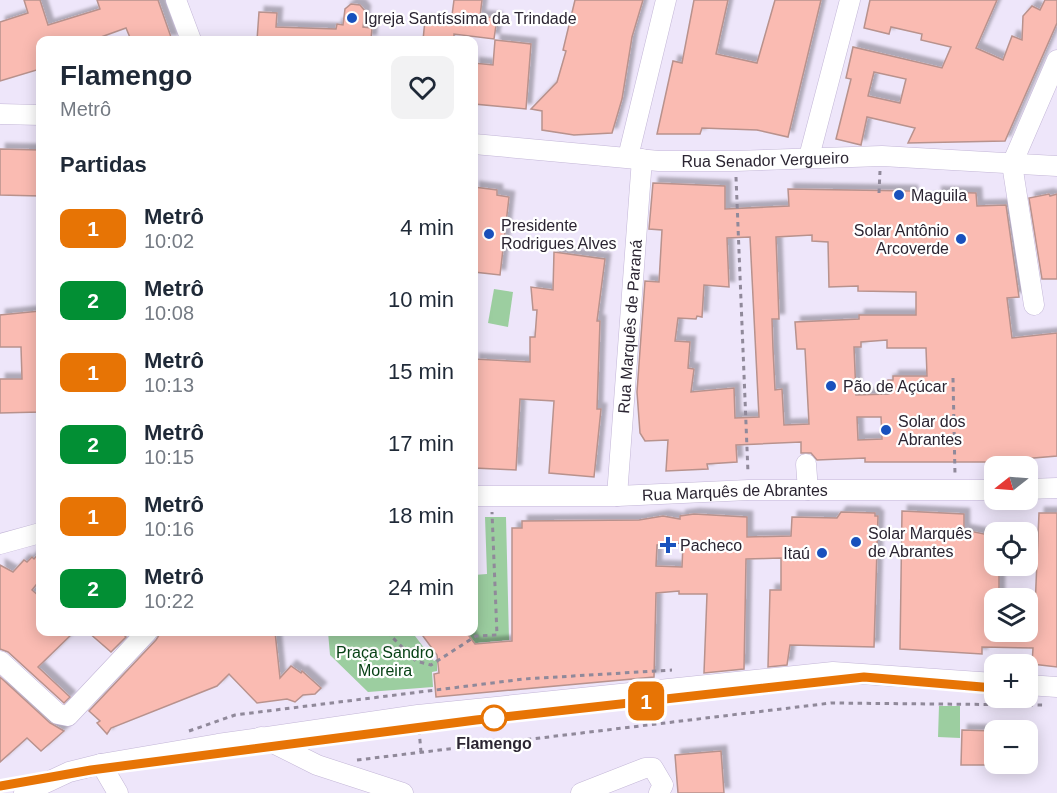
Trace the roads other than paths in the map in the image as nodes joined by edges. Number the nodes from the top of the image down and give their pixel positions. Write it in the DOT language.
graph roads {
  1 [pos="177,0"];
  2 [pos="666,0"];
  3 [pos="850,0"];
  4 [pos="190,36"];
  5 [pos="1057,60"];
  6 [pos="0,114"];
  7 [pos="36,115"];
  8 [pos="478,144"];
  9 [pos="809,157"];
  10 [pos="635,158"];
  11 [pos="1012,164"];
  12 [pos="1057,166"];
  13 [pos="1034,305"];
  14 [pos="806,464"];
  15 [pos="1057,488"];
  16 [pos="1038,489"];
  17 [pos="808,490"];
  18 [pos="984,490"];
  19 [pos="483,496"];
  20 [pos="616,496"];
  21 [pos="36,534"];
  22 [pos="0,544"];
  23 [pos="143,636"];
  24 [pos="0,661"];
  25 [pos="984,682"];
  26 [pos="1038,686"];
  27 [pos="1057,687"];
  28 [pos="261,737"];
  29 [pos="101,764"];
  30 [pos="24,793"];
  31 [pos="118,793"];
  32 [pos="403,793"];
  33 [pos="581,793"];
  34 [pos="658,793"];
  1 -- 4 [label="street"];
  2 -- 10 [label="street, Rua Marquês de Paraná"];
  3 -- 9 [label="street"];
  5 -- 11 [label="street"];
  6 -- 7 [label="street"];
  8 -- 10 [label="street, Rua Senador Vergueiro"];
  9 -- 10 [label="street, Rua Senador Vergueiro"];
  9 -- 11 [label="street, Rua Senador Vergueiro"];
  10 -- 20 [label="street, Rua Marquês de Paraná"];
  11 -- 12 [label="street, Rua Senador Vergueiro"];
  11 -- 13 [label="street"];
  14 -- 17 [label="street"];
  15 -- 16 [label="street"];
  17 -- 18 [label="street, Rua Marquês de Abrantes"];
  17 -- 20 [label="street, Rua Marquês de Abrantes"];
  19 -- 20 [label="street, Rua Marquês de Abrantes"];
  21 -- 22 [label="street"];
  23 -- 24 [label="street"];
  25 -- 28 [label="street"];
  26 -- 27 [label="street"];
  28 -- 29 [label="street"];
  28 -- 32 [label="street"];
  29 -- 30 [label="street"];
  29 -- 31 [label="street"];
  33 -- 34 [label="street"];
}
